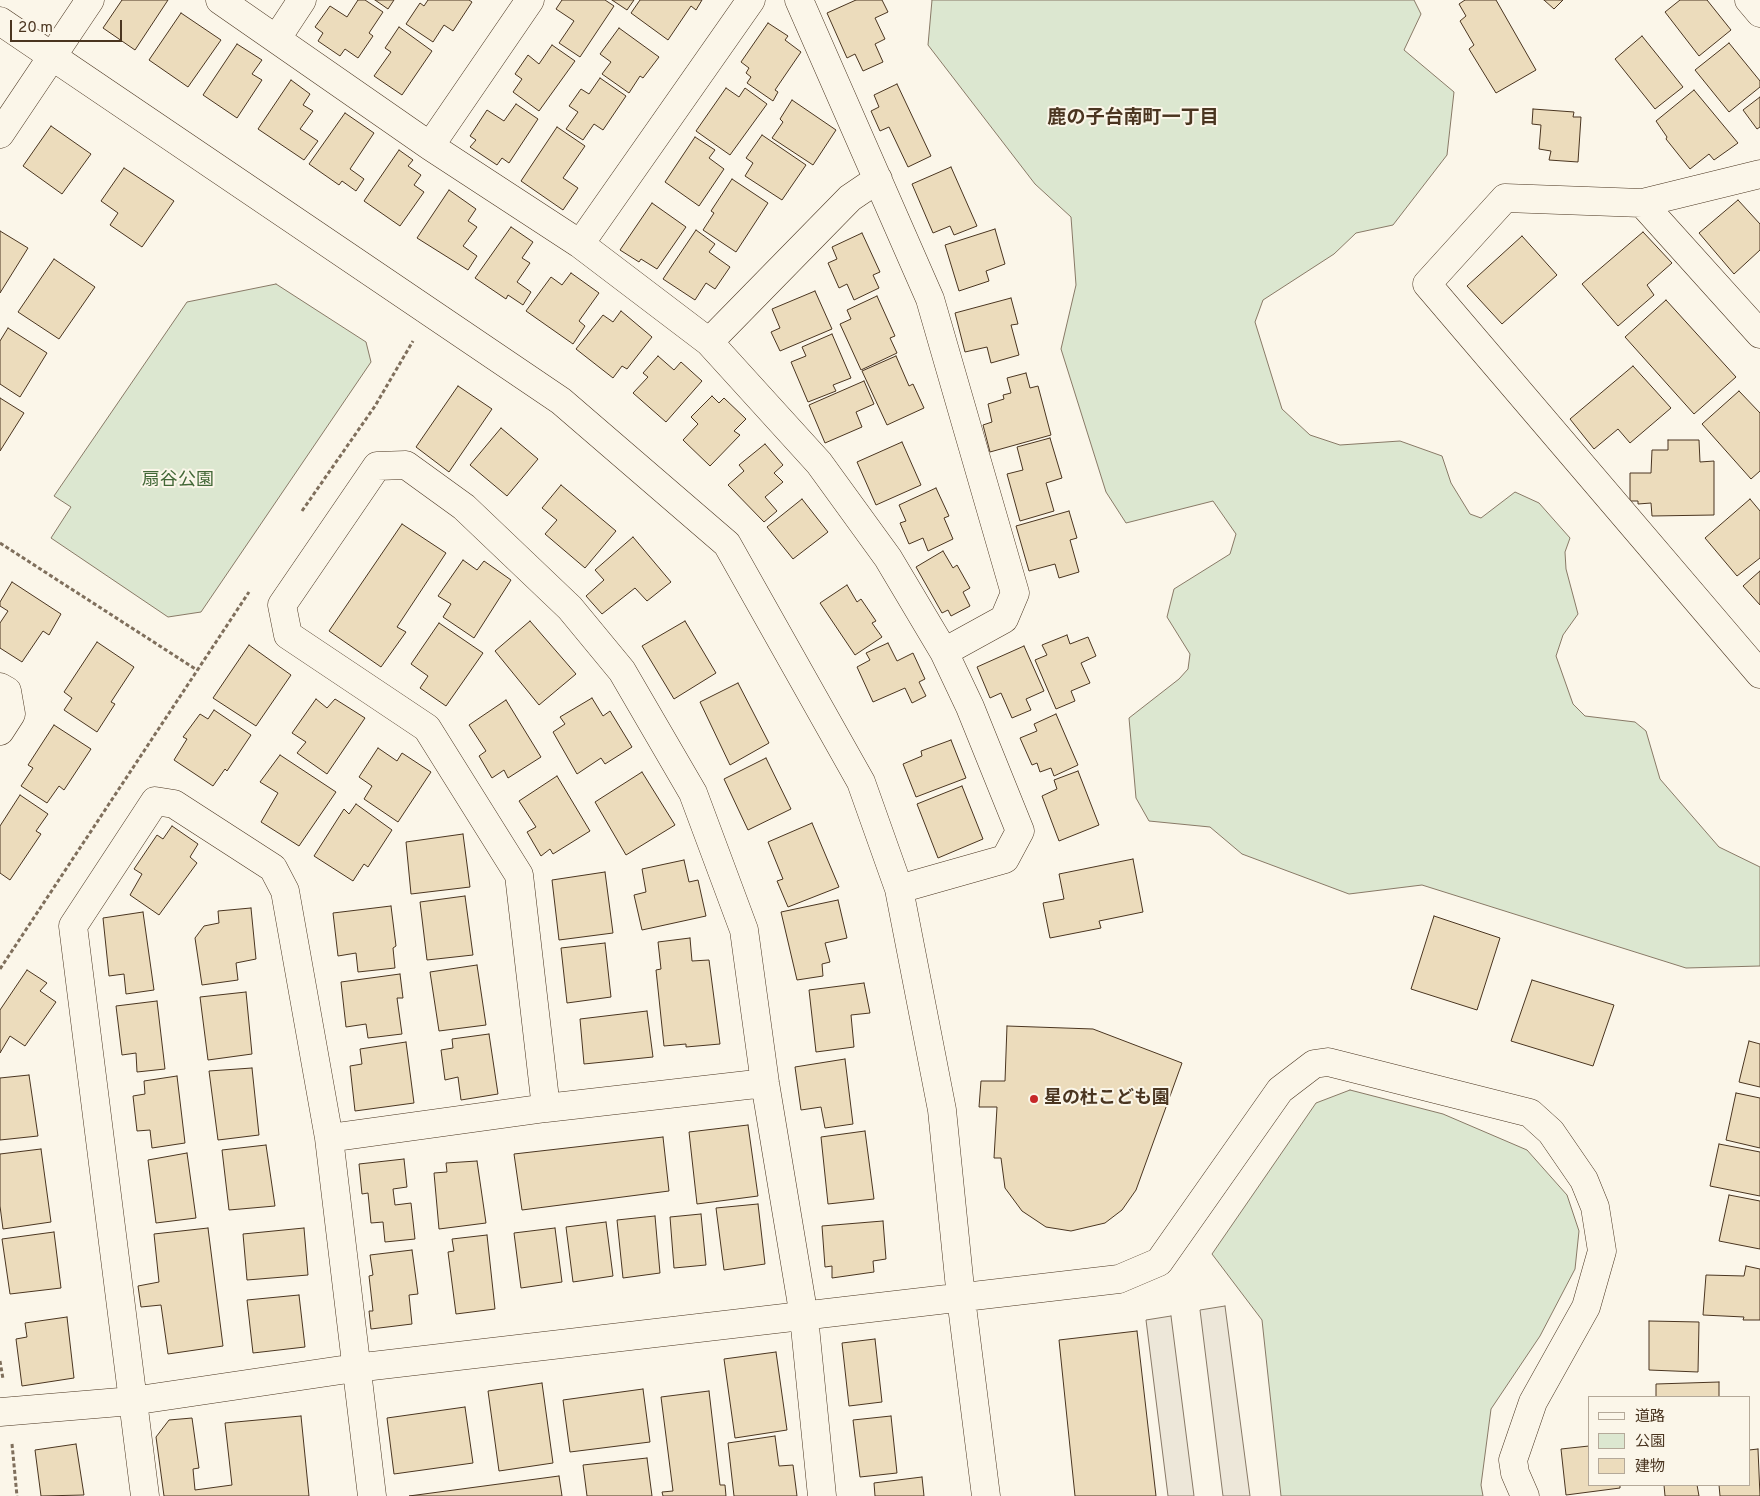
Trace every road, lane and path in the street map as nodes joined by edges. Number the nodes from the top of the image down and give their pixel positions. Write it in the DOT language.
graph roads {
  1 [pos="90,0"];
  2 [pos="220,0"];
  3 [pos="302,0"];
  4 [pos="530,0"];
  5 [pos="751,0"];
  6 [pos="799,0"];
  7 [pos="1749,0"];
  8 [pos="1760,13"];
  9 [pos="0,22"];
  10 [pos="277,38"];
  11 [pos="52,58"];
  12 [pos="0,134"];
  13 [pos="430,146"];
  14 [pos="1760,174"];
  15 [pos="878,179"];
  16 [pos="1642,203"];
  17 [pos="580,244"];
  18 [pos="430,312"];
  19 [pos="1760,334"];
  20 [pos="709,342"];
  21 [pos="300,515"];
  22 [pos="0,542"];
  23 [pos="251,588"];
  24 [pos="944,652"];
  25 [pos="197,670"];
  26 [pos="1760,674"];
  27 [pos="0,687"];
  28 [pos="0,731"];
  29 [pos="899,889"];
  30 [pos="0,969"];
  31 [pos="765,1082"];
  32 [pos="546,1108"];
  33 [pos="329,1138"];
  34 [pos="961,1298"];
  35 [pos="804,1317"];
  36 [pos="355,1368"];
  37 [pos="132,1401"];
  38 [pos="0,1412"];
  39 [pos="145,1496"];
  40 [pos="372,1496"];
  41 [pos="822,1496"];
  42 [pos="986,1496"];
  43 [pos="1525,1496"];
  1 -- 11 [label="street"];
  2 -- 10 [label="street"];
  3 -- 10 [label="street"];
  4 -- 13 [label="street"];
  5 -- 17 [label="street"];
  6 -- 15 [label="street"];
  7 -- 8 [label="street"];
  9 -- 11 [label="street"];
  10 -- 13 [label="street"];
  11 -- 12 [label="street"];
  11 -- 18 [label="street"];
  13 -- 17 [label="street"];
  14 -- 16 [label="street"];
  15 -- 20 [label="street"];
  15 -- 24 [label="street"];
  16 -- 19 [label="street"];
  16 -- 26 [label="street"];
  17 -- 20 [label="street"];
  18 -- 21 [label="path"];
  18 -- 29 [label="street"];
  20 -- 24 [label="street"];
  22 -- 25 [label="path"];
  23 -- 25 [label="path"];
  24 -- 29 [label="street"];
  25 -- 30 [label="path"];
  27 -- 28 [label="street"];
  29 -- 34 [label="street"];
  31 -- 32 [label="street"];
  31 -- 32 [label="street"];
  31 -- 35 [label="street"];
  32 -- 33 [label="street"];
  33 -- 36 [label="street"];
  33 -- 37 [label="street"];
  34 -- 35 [label="street"];
  34 -- 42 [label="street"];
  34 -- 43 [label="street"];
  35 -- 36 [label="street"];
  35 -- 41 [label="street"];
  36 -- 37 [label="street"];
  36 -- 40 [label="street"];
  37 -- 38 [label="street"];
  37 -- 39 [label="street"];
}
